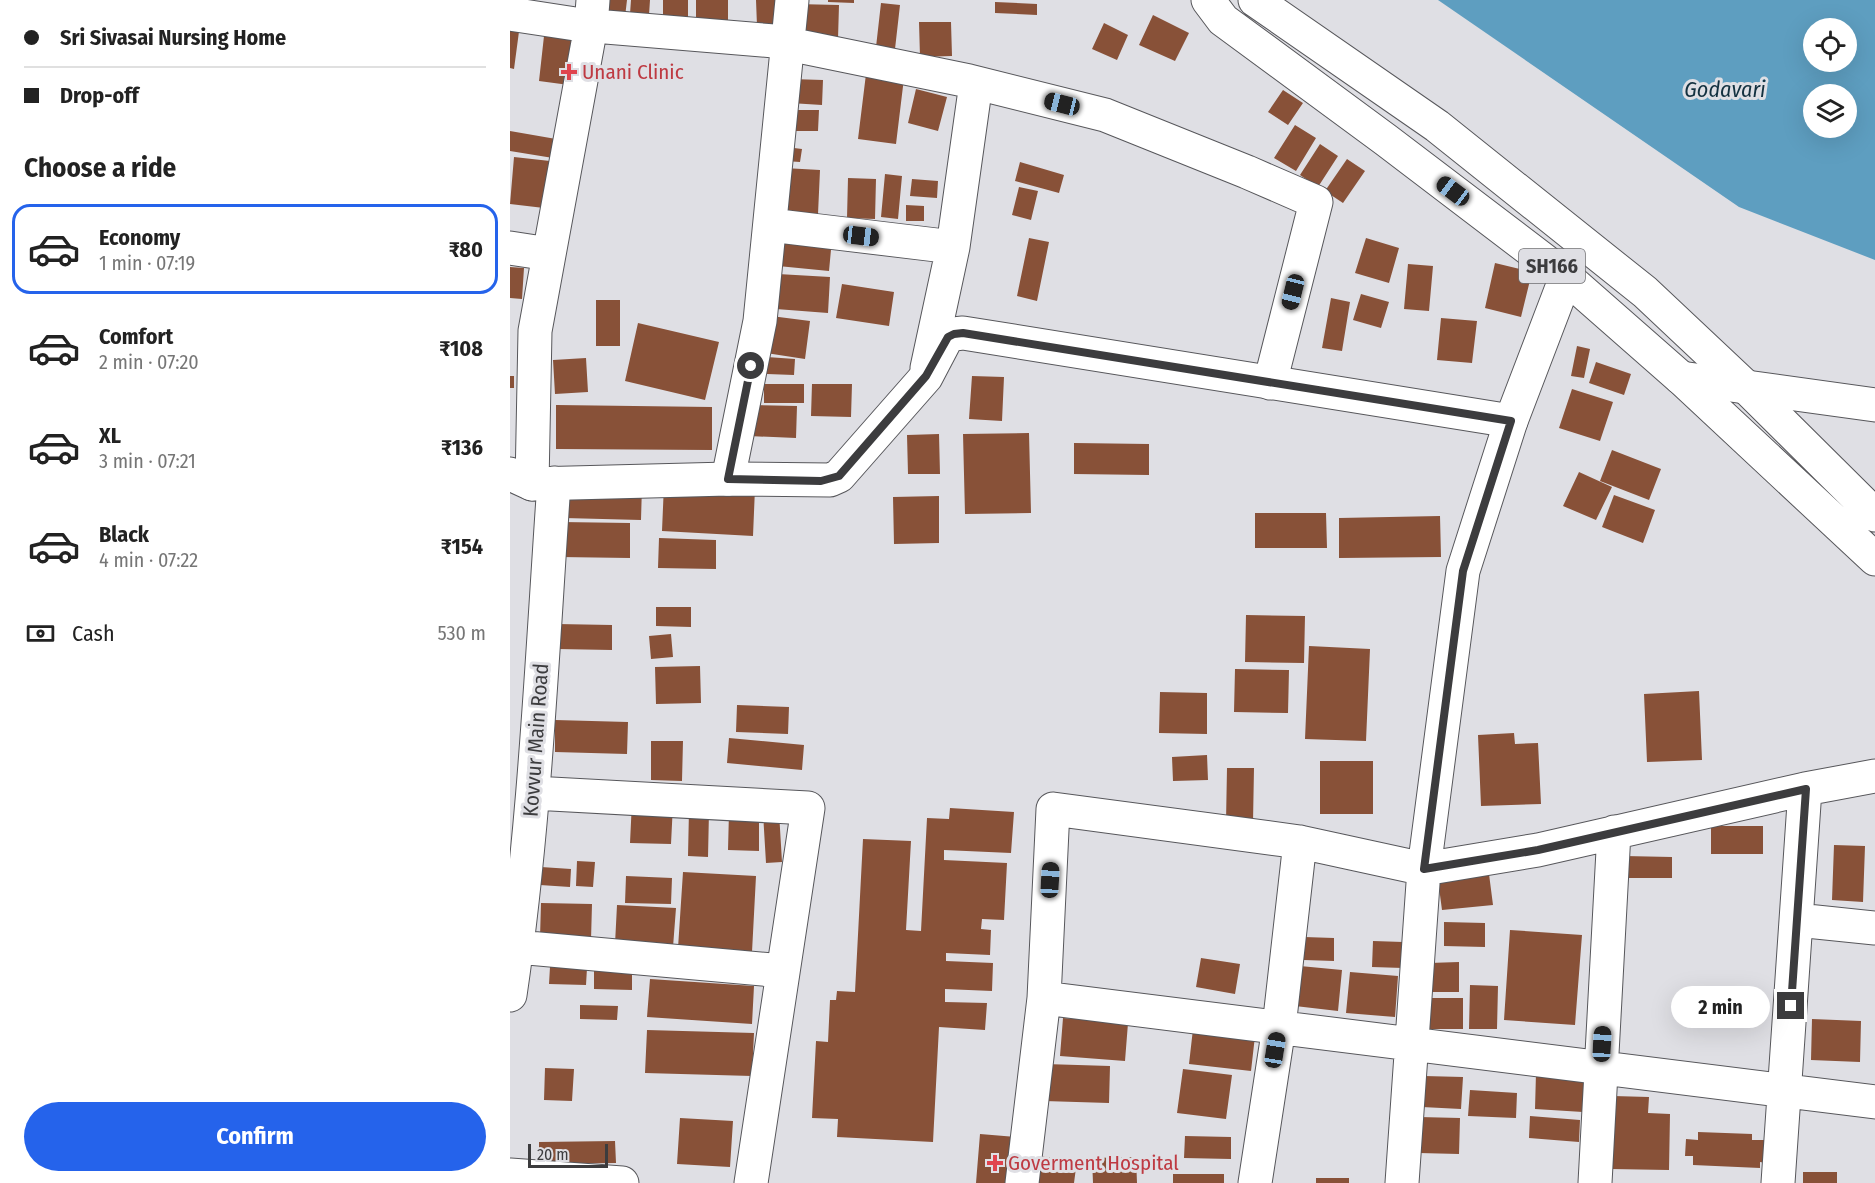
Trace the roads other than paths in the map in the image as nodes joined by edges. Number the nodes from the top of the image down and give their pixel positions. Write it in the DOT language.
graph roads {
  1 [pos="792,0"];
  2 [pos="1208,0"];
  3 [pos="1255,0"];
  4 [pos="592,13"];
  5 [pos="510,14"];
  6 [pos="787,44"];
  7 [pos="976,83"];
  8 [pos="770,225"];
  9 [pos="953,247"];
  10 [pos="510,248"];
  11 [pos="549,254"];
  12 [pos="1566,277"];
  13 [pos="926,376"];
  14 [pos="1681,378"];
  15 [pos="1270,383"];
  16 [pos="1746,387"];
  17 [pos="1875,405"];
  18 [pos="1511,421"];
  19 [pos="728,479"];
  20 [pos="532,480"];
  21 [pos="1875,514"];
  22 [pos="1875,559"];
  23 [pos="1875,776"];
  24 [pos="1806,789"];
  25 [pos="533,793"];
  26 [pos="1614,832"];
  27 [pos="1300,842"];
  28 [pos="1424,869"];
  29 [pos="1797,920"];
  30 [pos="1875,928"];
  31 [pos="517,947"];
  32 [pos="783,971"];
  33 [pos="510,995"];
  34 [pos="1044,998"];
  35 [pos="1279,1028"];
  36 [pos="1411,1044"];
  37 [pos="1600,1068"];
  38 [pos="1785,1091"];
  39 [pos="1875,1102"];
  40 [pos="510,1175"];
  41 [pos="622,1183"];
  42 [pos="751,1183"];
  43 [pos="1022,1183"];
  44 [pos="1255,1183"];
  45 [pos="1402,1183"];
  46 [pos="1595,1183"];
  47 [pos="1778,1183"];
  1 -- 6 [label="street"];
  2 -- 12 [label="street, SH166"];
  3 -- 16 [label="street, SH166"];
  4 -- 5 [label="street"];
  4 -- 6 [label="street"];
  4 -- 11 [label="street, Kovvur Main Road"];
  6 -- 7 [label="street"];
  6 -- 8 [label="street"];
  7 -- 9 [label="street"];
  7 -- 15 [label="street"];
  8 -- 9 [label="street"];
  8 -- 19 [label="street"];
  9 -- 13 [label="street"];
  10 -- 11 [label="street"];
  11 -- 20 [label="street, Kovvur Main Road"];
  12 -- 14 [label="street, SH166"];
  12 -- 18 [label="street"];
  13 -- 15 [label="street"];
  13 -- 19 [label="street"];
  14 -- 16 [label="street"];
  14 -- 22 [label="street, SH166"];
  15 -- 18 [label="street"];
  16 -- 17 [label="street"];
  16 -- 21 [label="street, SH166"];
  18 -- 28 [label="street"];
  19 -- 20 [label="street"];
  20 -- 25 [label="street, Kovvur Main Road"];
  23 -- 24 [label="street"];
  24 -- 26 [label="street"];
  24 -- 29 [label="street"];
  25 -- 31 [label="street, Kovvur Main Road"];
  25 -- 32 [label="street"];
  26 -- 28 [label="street"];
  26 -- 37 [label="street"];
  27 -- 28 [label="street"];
  27 -- 34 [label="street"];
  27 -- 35 [label="street"];
  28 -- 36 [label="street"];
  29 -- 30 [label="street"];
  29 -- 38 [label="street"];
  31 -- 32 [label="street"];
  31 -- 33 [label="street, Kovvur Main Road"];
  32 -- 42 [label="street"];
  34 -- 35 [label="street"];
  34 -- 43 [label="street"];
  35 -- 36 [label="street"];
  35 -- 44 [label="street"];
  36 -- 37 [label="street"];
  36 -- 45 [label="street"];
  37 -- 38 [label="street"];
  37 -- 46 [label="street"];
  38 -- 39 [label="street"];
  38 -- 47 [label="street"];
  40 -- 41 [label="street"];
}
